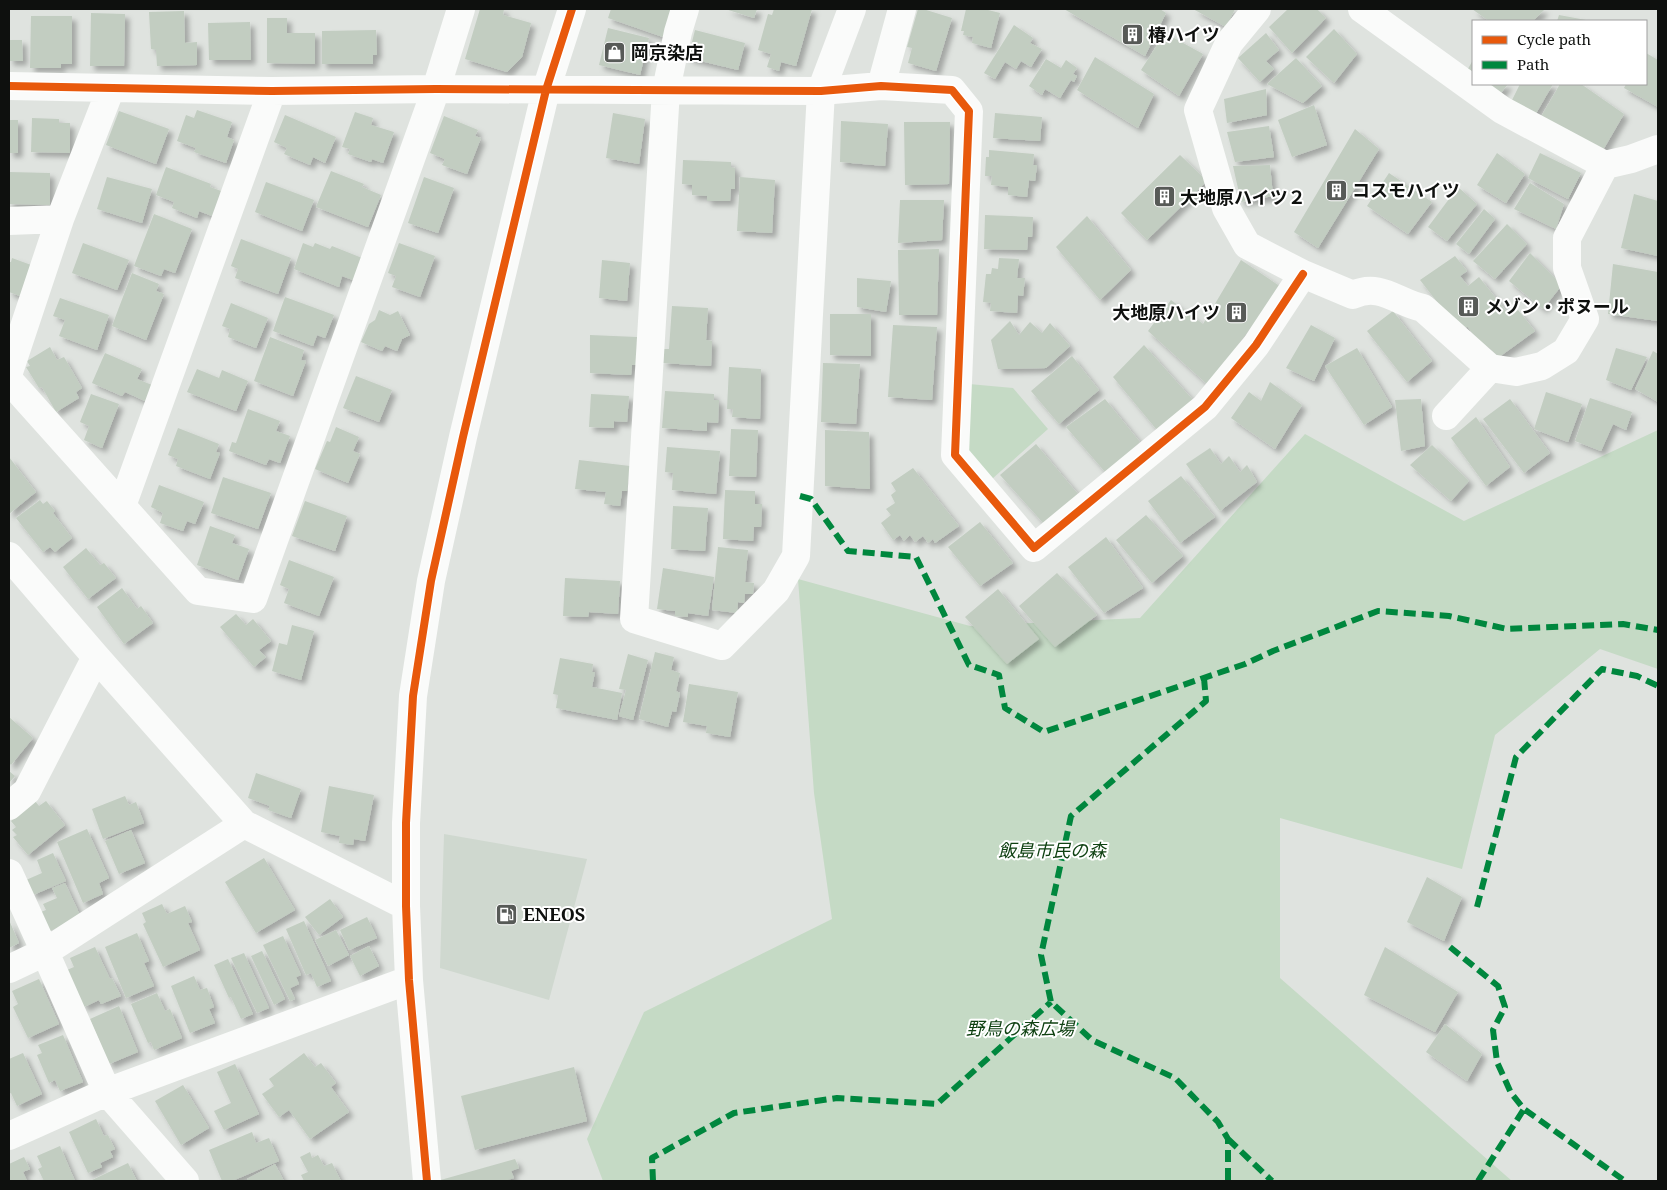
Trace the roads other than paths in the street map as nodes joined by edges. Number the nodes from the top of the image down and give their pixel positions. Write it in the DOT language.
graph roads {
  1 [pos="461,9"];
  2 [pos="572,9"];
  3 [pos="685,9"];
  4 [pos="852,9"];
  5 [pos="902,9"];
  6 [pos="1257,9"];
  7 [pos="1362,9"];
  8 [pos="9,86"];
  9 [pos="881,86"];
  10 [pos="111,88"];
  11 [pos="436,89"];
  12 [pos="546,90"];
  13 [pos="666,90"];
  14 [pos="272,91"];
  15 [pos="821,91"];
  16 [pos="1658,150"];
  17 [pos="1605,165"];
  18 [pos="60,219"];
  19 [pos="9,221"];
  20 [pos="1303,274"];
  21 [pos="1490,368"];
  22 [pos="9,372"];
  23 [pos="9,380"];
  24 [pos="1446,416"];
  25 [pos="122,506"];
  26 [pos="13,570"];
  27 [pos="96,657"];
  28 [pos="9,806"];
  29 [pos="244,824"];
  30 [pos="9,873"];
  31 [pos="406,906"];
  32 [pos="46,952"];
  33 [pos="9,969"];
  34 [pos="409,980"];
  35 [pos="107,1092"];
  36 [pos="9,1136"];
  37 [pos="185,1181"];
  38 [pos="426,1181"];
  1 -- 11 [label="street"];
  2 -- 12 [label="street"];
  3 -- 13 [label="street"];
  4 -- 15 [label="street"];
  5 -- 9 [label="street"];
  6 -- 20 [label="street"];
  7 -- 17 [label="street"];
  8 -- 10 [label="street"];
  9 -- 15 [label="street"];
  9 -- 20 [label="street"];
  10 -- 14 [label="street"];
  10 -- 18 [label="street"];
  11 -- 12 [label="street"];
  11 -- 14 [label="street"];
  11 -- 25 [label="street"];
  12 -- 13 [label="street"];
  12 -- 31 [label="street"];
  13 -- 15 [label="street"];
  13 -- 15 [label="street"];
  14 -- 25 [label="street"];
  16 -- 17 [label="street"];
  17 -- 21 [label="street"];
  18 -- 19 [label="street"];
  18 -- 22 [label="street"];
  20 -- 21 [label="street"];
  21 -- 24 [label="street"];
  23 -- 25 [label="street"];
  26 -- 27 [label="street"];
  27 -- 28 [label="street"];
  27 -- 29 [label="street"];
  29 -- 31 [label="street"];
  29 -- 32 [label="street"];
  30 -- 32 [label="street"];
  31 -- 34 [label="street"];
  32 -- 33 [label="street"];
  32 -- 35 [label="street"];
  34 -- 35 [label="street"];
  34 -- 38 [label="street"];
  35 -- 36 [label="street"];
  35 -- 37 [label="street"];
}
